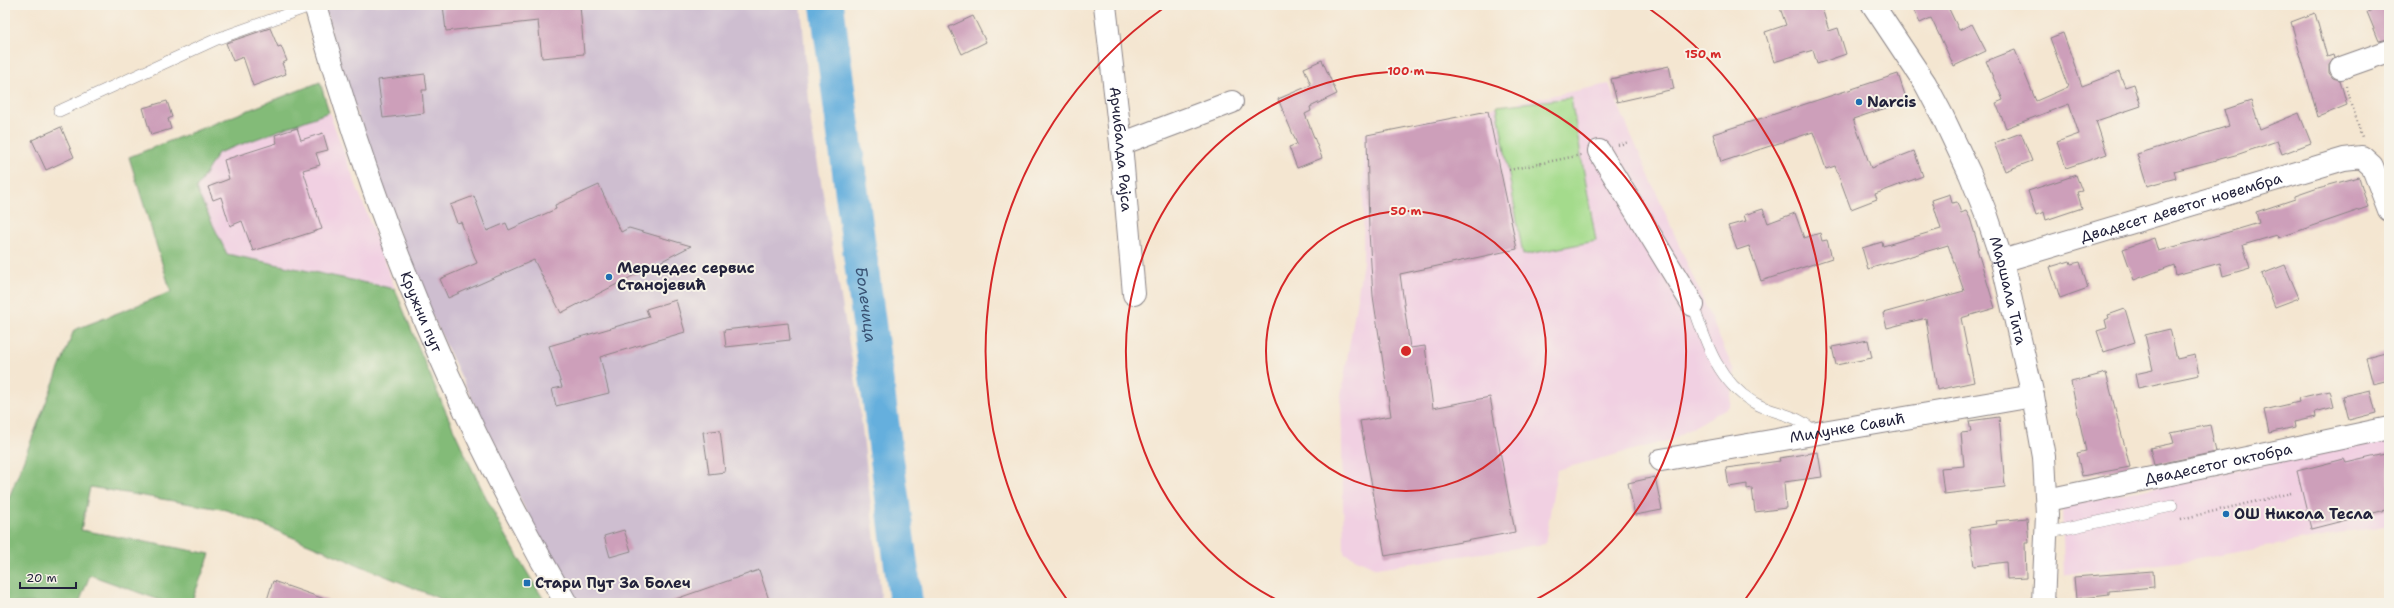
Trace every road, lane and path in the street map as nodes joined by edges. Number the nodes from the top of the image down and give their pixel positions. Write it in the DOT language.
graph roads {
  1 [pos="314,5"];
  2 [pos="1105,5"];
  3 [pos="1873,5"];
  4 [pos="2389,51"];
  5 [pos="2341,68"];
  6 [pos="1232,102"];
  7 [pos="58,111"];
  8 [pos="1629,142"];
  9 [pos="1121,144"];
  10 [pos="1599,151"];
  11 [pos="2362,157"];
  12 [pos="1509,170"];
  13 [pos="2389,210"];
  14 [pos="2002,261"];
  15 [pos="1134,294"];
  16 [pos="1693,305"];
  17 [pos="2034,396"];
  18 [pos="2389,428"];
  19 [pos="1815,434"];
  20 [pos="1661,460"];
  21 [pos="2047,500"];
  22 [pos="2172,506"];
  23 [pos="2046,534"];
  24 [pos="566,603"];
  25 [pos="2043,603"];
  1 -- 7 [label="lane"];
  1 -- 24 [label="street, Кружни пут"];
  2 -- 9 [label="street, Арчибалда Рајса"];
  3 -- 14 [label="street, Маршала Тита"];
  4 -- 5 [label="street"];
  5 -- 11 [label="path"];
  6 -- 9 [label="street"];
  8 -- 10 [label="path"];
  9 -- 15 [label="street, Арчибалда Рајса"];
  10 -- 12 [label="path"];
  10 -- 16 [label="street"];
  11 -- 13 [label="street"];
  11 -- 14 [label="street, Двадесет деветог новембра"];
  14 -- 17 [label="street, Маршала Тита"];
  16 -- 19 [label="lane"];
  17 -- 19 [label="street, Милунке Савић"];
  17 -- 21 [label="street, Маршала Тита"];
  18 -- 21 [label="street, Двадесетог октобра"];
  19 -- 20 [label="street, Милунке Савић"];
  21 -- 23 [label="street, Маршала Тита"];
  22 -- 23 [label="lane"];
  23 -- 25 [label="street, Маршала Тита"];
}
